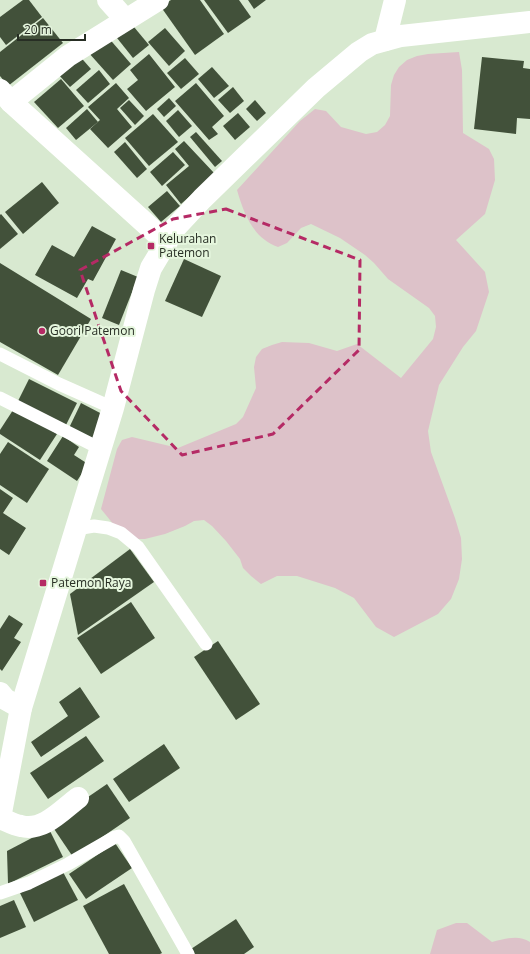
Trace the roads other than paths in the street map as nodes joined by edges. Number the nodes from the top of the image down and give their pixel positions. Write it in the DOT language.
graph roads {
  1 [pos="108,0"];
  2 [pos="158,0"];
  3 [pos="395,0"];
  4 [pos="125,19"];
  5 [pos="530,22"];
  6 [pos="393,38"];
  7 [pos="6,96"];
  8 [pos="165,244"];
  9 [pos="0,354"];
  10 [pos="0,398"];
  11 [pos="113,408"];
  12 [pos="101,449"];
  13 [pos="76,529"];
  14 [pos="206,644"];
  15 [pos="0,693"];
  16 [pos="14,712"];
  17 [pos="78,798"];
  18 [pos="0,814"];
  19 [pos="0,893"];
  20 [pos="188,954"];
  1 -- 4 [label="main road"];
  2 -- 4 [label="main road"];
  3 -- 6 [label="main road"];
  4 -- 7 [label="main road"];
  5 -- 6 [label="main road"];
  6 -- 8 [label="main road"];
  7 -- 8 [label="main road"];
  8 -- 11 [label="main road"];
  9 -- 11 [label="lane"];
  10 -- 12 [label="lane"];
  11 -- 12 [label="main road"];
  12 -- 13 [label="main road"];
  13 -- 14 [label="lane"];
  13 -- 16 [label="main road"];
  15 -- 16 [label="main road"];
  16 -- 18 [label="main road"];
  17 -- 18 [label="main road"];
  19 -- 20 [label="lane"];
}
